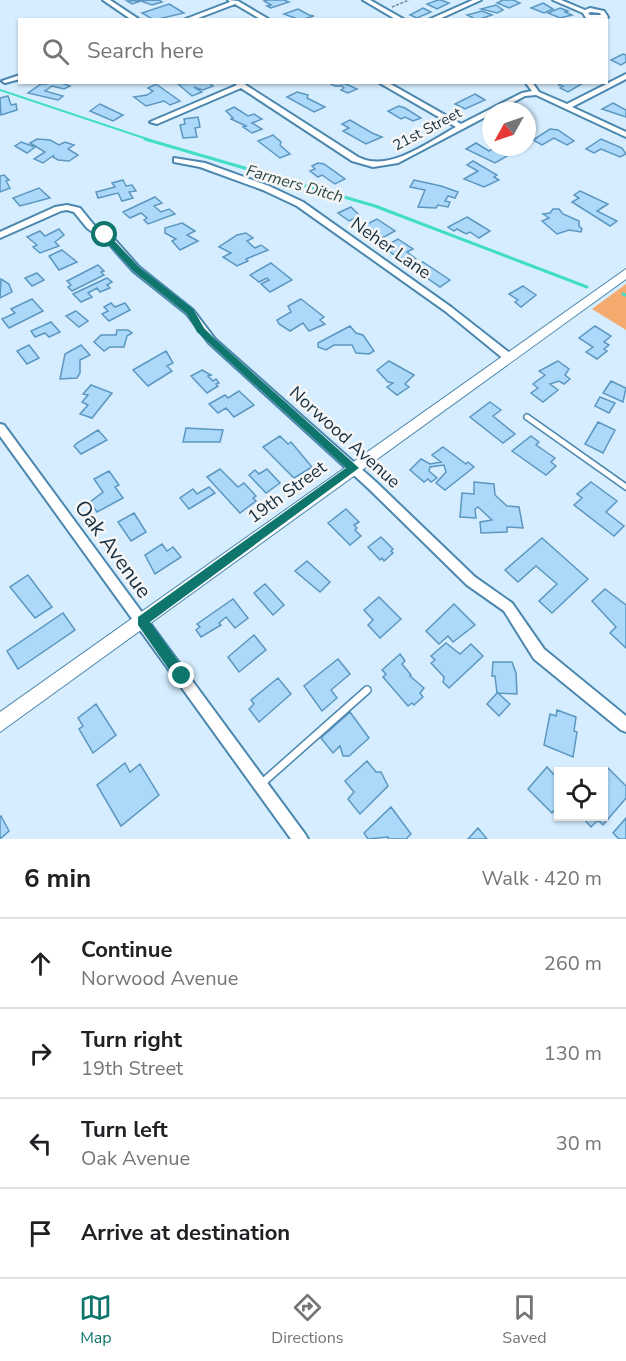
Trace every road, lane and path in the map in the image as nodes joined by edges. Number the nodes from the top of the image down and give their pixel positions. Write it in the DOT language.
graph roads {
  1 [pos="106,0"];
  2 [pos="366,0"];
  3 [pos="409,0"];
  4 [pos="478,0"];
  5 [pos="556,0"];
  6 [pos="233,1"];
  7 [pos="382,11"];
  8 [pos="585,12"];
  9 [pos="134,18"];
  10 [pos="191,18"];
  11 [pos="263,18"];
  12 [pos="398,18"];
  13 [pos="436,18"];
  14 [pos="18,78"];
  15 [pos="624,78"];
  16 [pos="5,81"];
  17 [pos="238,84"];
  18 [pos="385,84"];
  19 [pos="530,84"];
  20 [pos="537,93"];
  21 [pos="508,102"];
  22 [pos="568,106"];
  23 [pos="482,116"];
  24 [pos="154,122"];
  25 [pos="461,127"];
  26 [pos="626,135"];
  27 [pos="177,160"];
  28 [pos="0,235"];
  29 [pos="626,273"];
  30 [pos="508,357"];
  31 [pos="527,417"];
  32 [pos="0,428"];
  33 [pos="353,468"];
  34 [pos="626,487"];
  35 [pos="142,621"];
  36 [pos="367,690"];
  37 [pos="0,723"];
  38 [pos="626,725"];
  39 [pos="260,785"];
  40 [pos="300,839"];
  1 -- 9 [label="street"];
  2 -- 7 [label="street"];
  3 -- 7 [label="path"];
  4 -- 13 [label="street"];
  5 -- 8 [label="street"];
  6 -- 10 [label="street"];
  6 -- 11 [label="street"];
  7 -- 12 [label="street"];
  14 -- 16 [label="street"];
  15 -- 22 [label="street"];
  17 -- 24 [label="street"];
  17 -- 25 [label="street, 21st Street"];
  18 -- 25 [label="street"];
  19 -- 20 [label="street"];
  20 -- 21 [label="street, 21st Street"];
  20 -- 22 [label="street"];
  22 -- 26 [label="street"];
  23 -- 25 [label="street, 21st Street"];
  27 -- 30 [label="street, Neher Lane"];
  28 -- 33 [label="street, Norwood Avenue"];
  29 -- 30 [label="street, 19th Street"];
  30 -- 33 [label="street, 19th Street"];
  31 -- 34 [label="lane"];
  32 -- 35 [label="street, Oak Avenue"];
  33 -- 35 [label="street, 19th Street"];
  33 -- 38 [label="street, Norwood Avenue"];
  35 -- 37 [label="street, 19th Street"];
  35 -- 39 [label="street, Oak Avenue"];
  36 -- 39 [label="lane"];
  39 -- 40 [label="street, Oak Avenue"];
}
